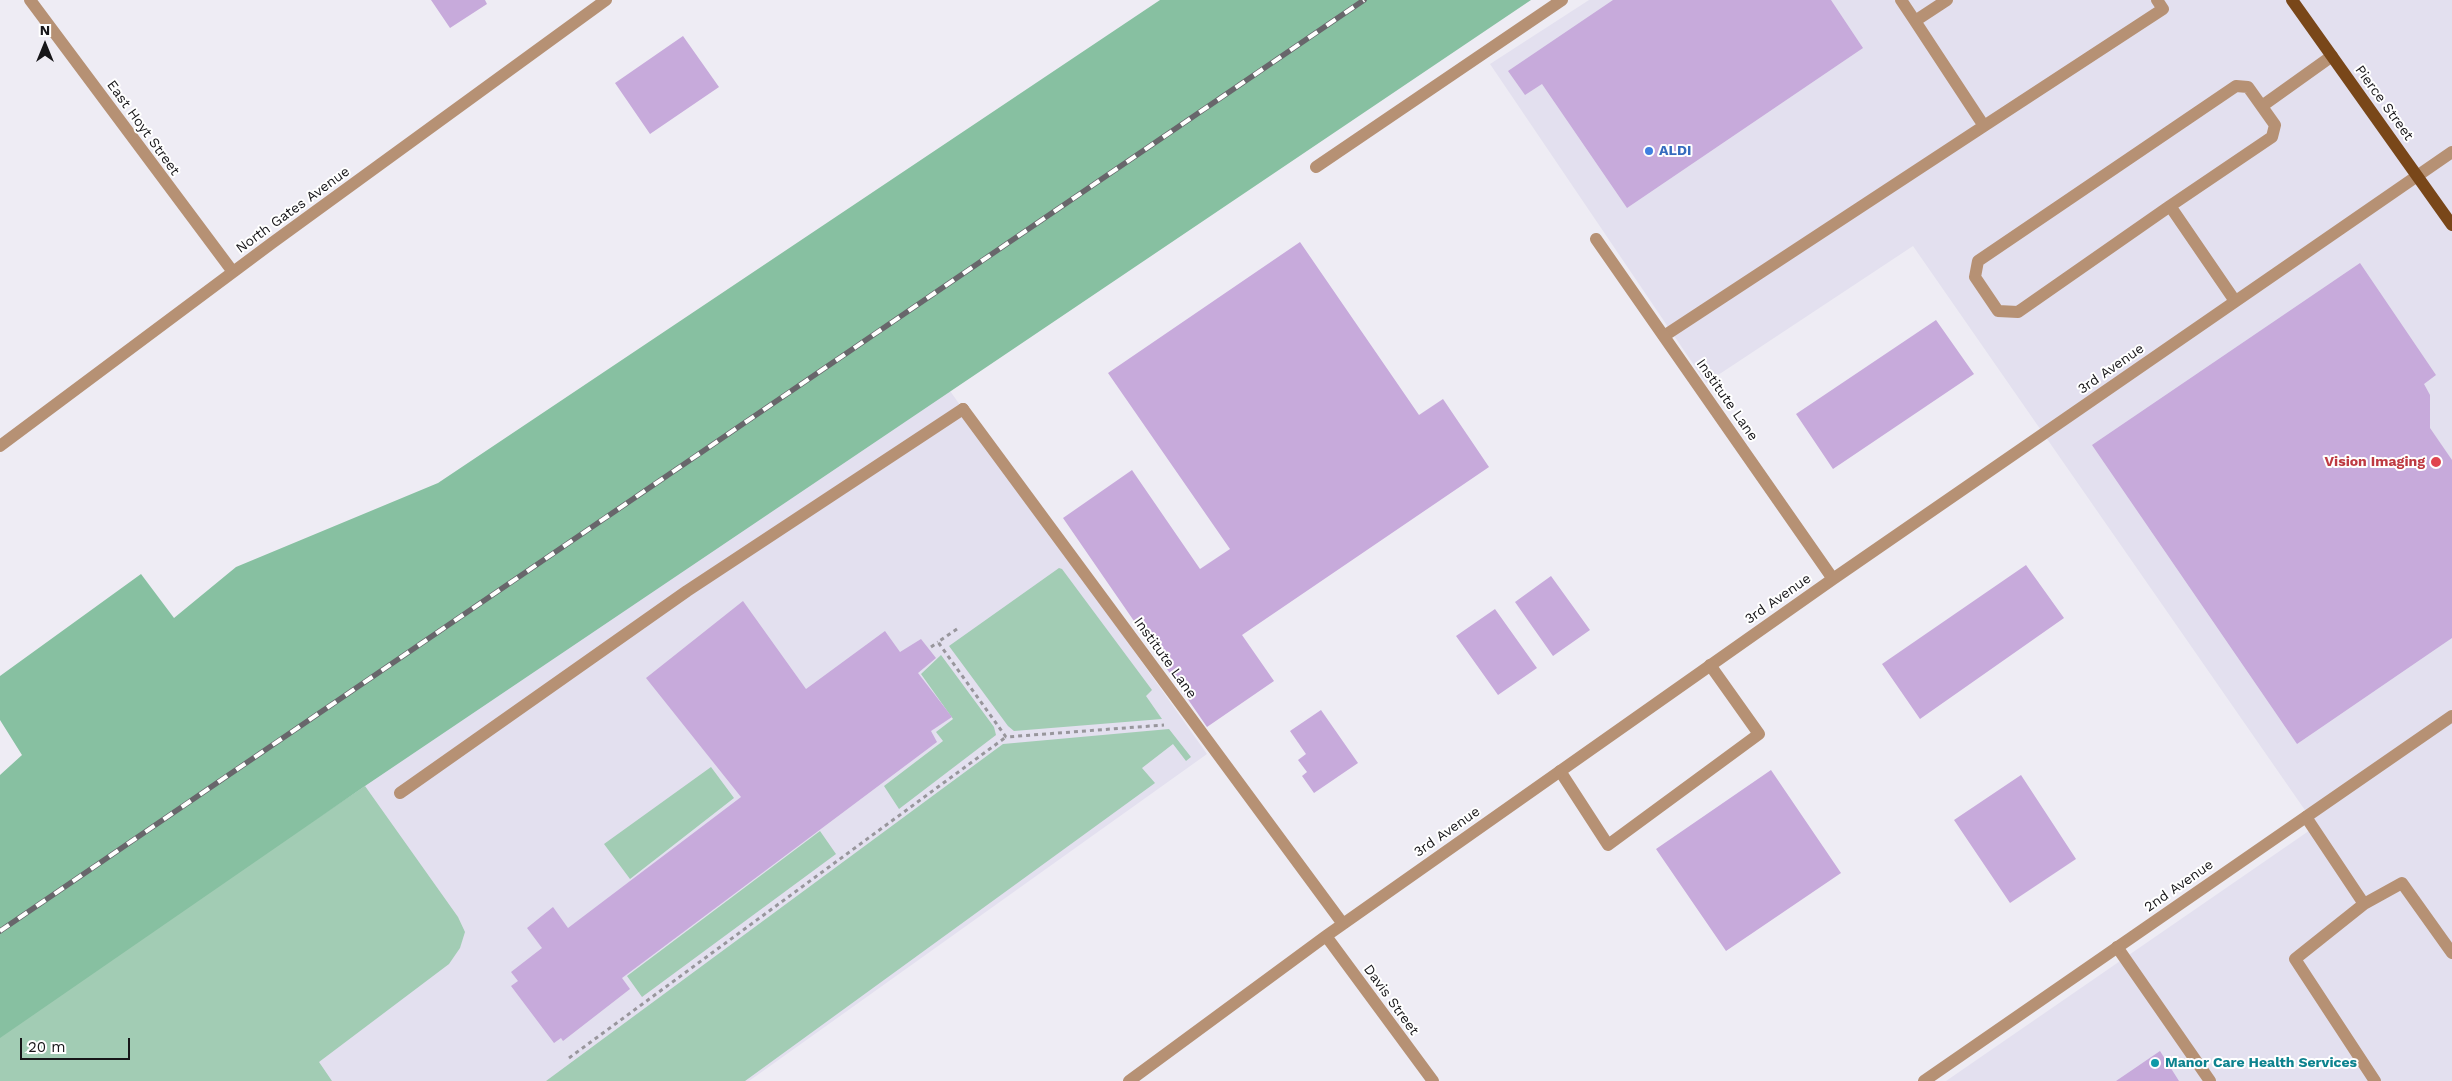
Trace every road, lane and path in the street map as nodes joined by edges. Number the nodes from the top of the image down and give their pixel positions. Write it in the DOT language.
graph roads {
  1 [pos="30,0"];
  2 [pos="606,0"];
  3 [pos="1562,0"];
  4 [pos="1901,0"];
  5 [pos="1946,0"];
  6 [pos="2157,0"];
  7 [pos="2292,0"];
  8 [pos="1915,21"];
  9 [pos="2332,56"];
  10 [pos="2262,106"];
  11 [pos="1984,126"];
  12 [pos="2452,152"];
  13 [pos="1316,167"];
  14 [pos="2418,175"];
  15 [pos="2170,206"];
  16 [pos="2452,225"];
  17 [pos="1596,240"];
  18 [pos="233,272"];
  19 [pos="2236,301"];
  20 [pos="1664,336"];
  21 [pos="0,446"];
  22 [pos="1833,579"];
  23 [pos="957,629"];
  24 [pos="938,642"];
  25 [pos="931,647"];
  26 [pos="1710,665"];
  27 [pos="2452,716"];
  28 [pos="1170,725"];
  29 [pos="1006,737"];
  30 [pos="1560,771"];
  31 [pos="400,793"];
  32 [pos="2306,817"];
  33 [pos="2364,904"];
  34 [pos="1343,924"];
  35 [pos="1326,936"];
  36 [pos="2117,947"];
  37 [pos="2452,953"];
  38 [pos="569,1058"];
  39 [pos="1129,1081"];
  40 [pos="1433,1081"];
  41 [pos="1924,1081"];
  42 [pos="2210,1081"];
  43 [pos="2374,1081"];
  1 -- 18 [label="street, East Hoyt Street"];
  2 -- 18 [label="street, North Gates Avenue"];
  3 -- 13 [label="street"];
  4 -- 8 [label="street"];
  5 -- 8 [label="street"];
  6 -- 11 [label="street"];
  7 -- 9 [label="main road, Pierce Street"];
  8 -- 11 [label="street"];
  9 -- 10 [label="street"];
  9 -- 14 [label="main road, Pierce Street"];
  10 -- 15 [label="street"];
  10 -- 15 [label="street"];
  11 -- 20 [label="street"];
  12 -- 14 [label="street, 3rd Avenue"];
  14 -- 16 [label="main road, Pierce Street"];
  14 -- 19 [label="street, 3rd Avenue"];
  15 -- 19 [label="street"];
  17 -- 20 [label="street, Institute Lane"];
  18 -- 21 [label="street, North Gates Avenue"];
  19 -- 22 [label="street, 3rd Avenue"];
  20 -- 22 [label="street, Institute Lane"];
  22 -- 26 [label="street, 3rd Avenue"];
  23 -- 24 [label="path"];
  24 -- 25 [label="path"];
  24 -- 29 [label="path"];
  26 -- 30 [label="street, 3rd Avenue"];
  26 -- 30 [label="street"];
  27 -- 32 [label="street, 2nd Avenue"];
  28 -- 29 [label="path"];
  29 -- 38 [label="path"];
  30 -- 34 [label="street, 3rd Avenue"];
  31 -- 34 [label="street, Institute Lane"];
  32 -- 33 [label="street"];
  32 -- 36 [label="street, 2nd Avenue"];
  33 -- 37 [label="street"];
  33 -- 43 [label="street"];
  34 -- 35 [label="street, 3rd Avenue"];
  35 -- 39 [label="street, 3rd Avenue"];
  35 -- 40 [label="street, Davis Street"];
  36 -- 41 [label="street, 2nd Avenue"];
  36 -- 42 [label="street"];
}
